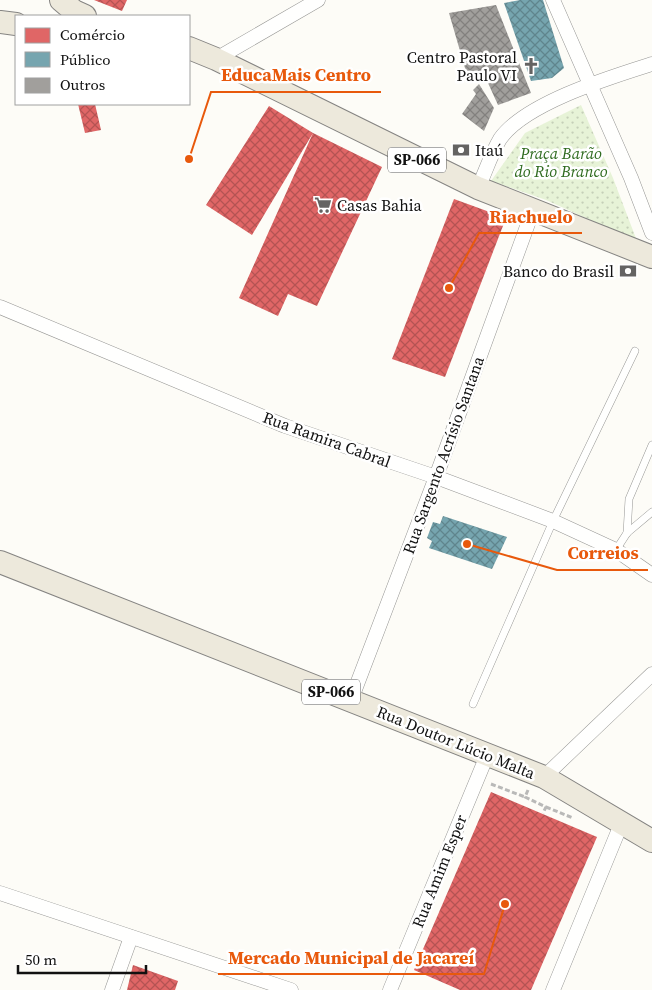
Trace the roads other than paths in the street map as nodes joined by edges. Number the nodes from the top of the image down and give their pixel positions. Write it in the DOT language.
graph roads {
  1 [pos="61,0"];
  2 [pos="318,0"];
  3 [pos="554,0"];
  4 [pos="83,15"];
  5 [pos="0,22"];
  6 [pos="15,24"];
  7 [pos="190,48"];
  8 [pos="216,59"];
  9 [pos="652,64"];
  10 [pos="590,83"];
  11 [pos="478,188"];
  12 [pos="533,210"];
  13 [pos="652,233"];
  14 [pos="652,257"];
  15 [pos="0,307"];
  16 [pos="635,351"];
  17 [pos="652,445"];
  18 [pos="436,478"];
  19 [pos="652,512"];
  20 [pos="553,521"];
  21 [pos="627,533"];
  22 [pos="616,550"];
  23 [pos="0,562"];
  24 [pos="652,575"];
  25 [pos="652,674"];
  26 [pos="351,700"];
  27 [pos="473,704"];
  28 [pos="488,753"];
  29 [pos="544,777"];
  30 [pos="622,822"];
  31 [pos="652,841"];
  32 [pos="0,893"];
  33 [pos="131,937"];
  34 [pos="395,989"];
  35 [pos="112,990"];
  36 [pos="291,990"];
  37 [pos="553,990"];
  1 -- 4 [label="main road"];
  2 -- 8 [label="street"];
  3 -- 10 [label="street"];
  5 -- 6 [label="main road"];
  7 -- 8 [label="main road, SP-066"];
  8 -- 11 [label="main road, SP-066"];
  9 -- 10 [label="street"];
  10 -- 11 [label="street"];
  10 -- 13 [label="street"];
  11 -- 12 [label="main road, SP-066"];
  12 -- 14 [label="main road, SP-066"];
  12 -- 18 [label="street, Rua Sargento Acrísio Santana"];
  15 -- 18 [label="street, Rua Ramira Cabral"];
  16 -- 20 [label="lane"];
  17 -- 21 [label="lane"];
  18 -- 20 [label="street, Rua Ramira Cabral"];
  18 -- 26 [label="street, Rua Sargento Acrísio Santana"];
  19 -- 21 [label="lane"];
  20 -- 22 [label="street, Rua Ramira Cabral"];
  20 -- 27 [label="lane"];
  21 -- 22 [label="lane"];
  22 -- 24 [label="street, Rua Ramira Cabral"];
  23 -- 26 [label="main road, Rua Doutor Lúcio Malta / SP-066"];
  25 -- 29 [label="street"];
  26 -- 28 [label="main road, Rua Doutor Lúcio Malta / SP-066"];
  28 -- 29 [label="main road, Rua Doutor Lúcio Malta / SP-066"];
  28 -- 34 [label="street, Rua Amim Esper"];
  29 -- 30 [label="main road, Rua Doutor Lúcio Malta / SP-066"];
  30 -- 31 [label="main road, Rua Doutor Lúcio Malta / SP-066"];
  30 -- 37 [label="street"];
  32 -- 33 [label="street"];
  33 -- 35 [label="street"];
  33 -- 36 [label="street"];
}
